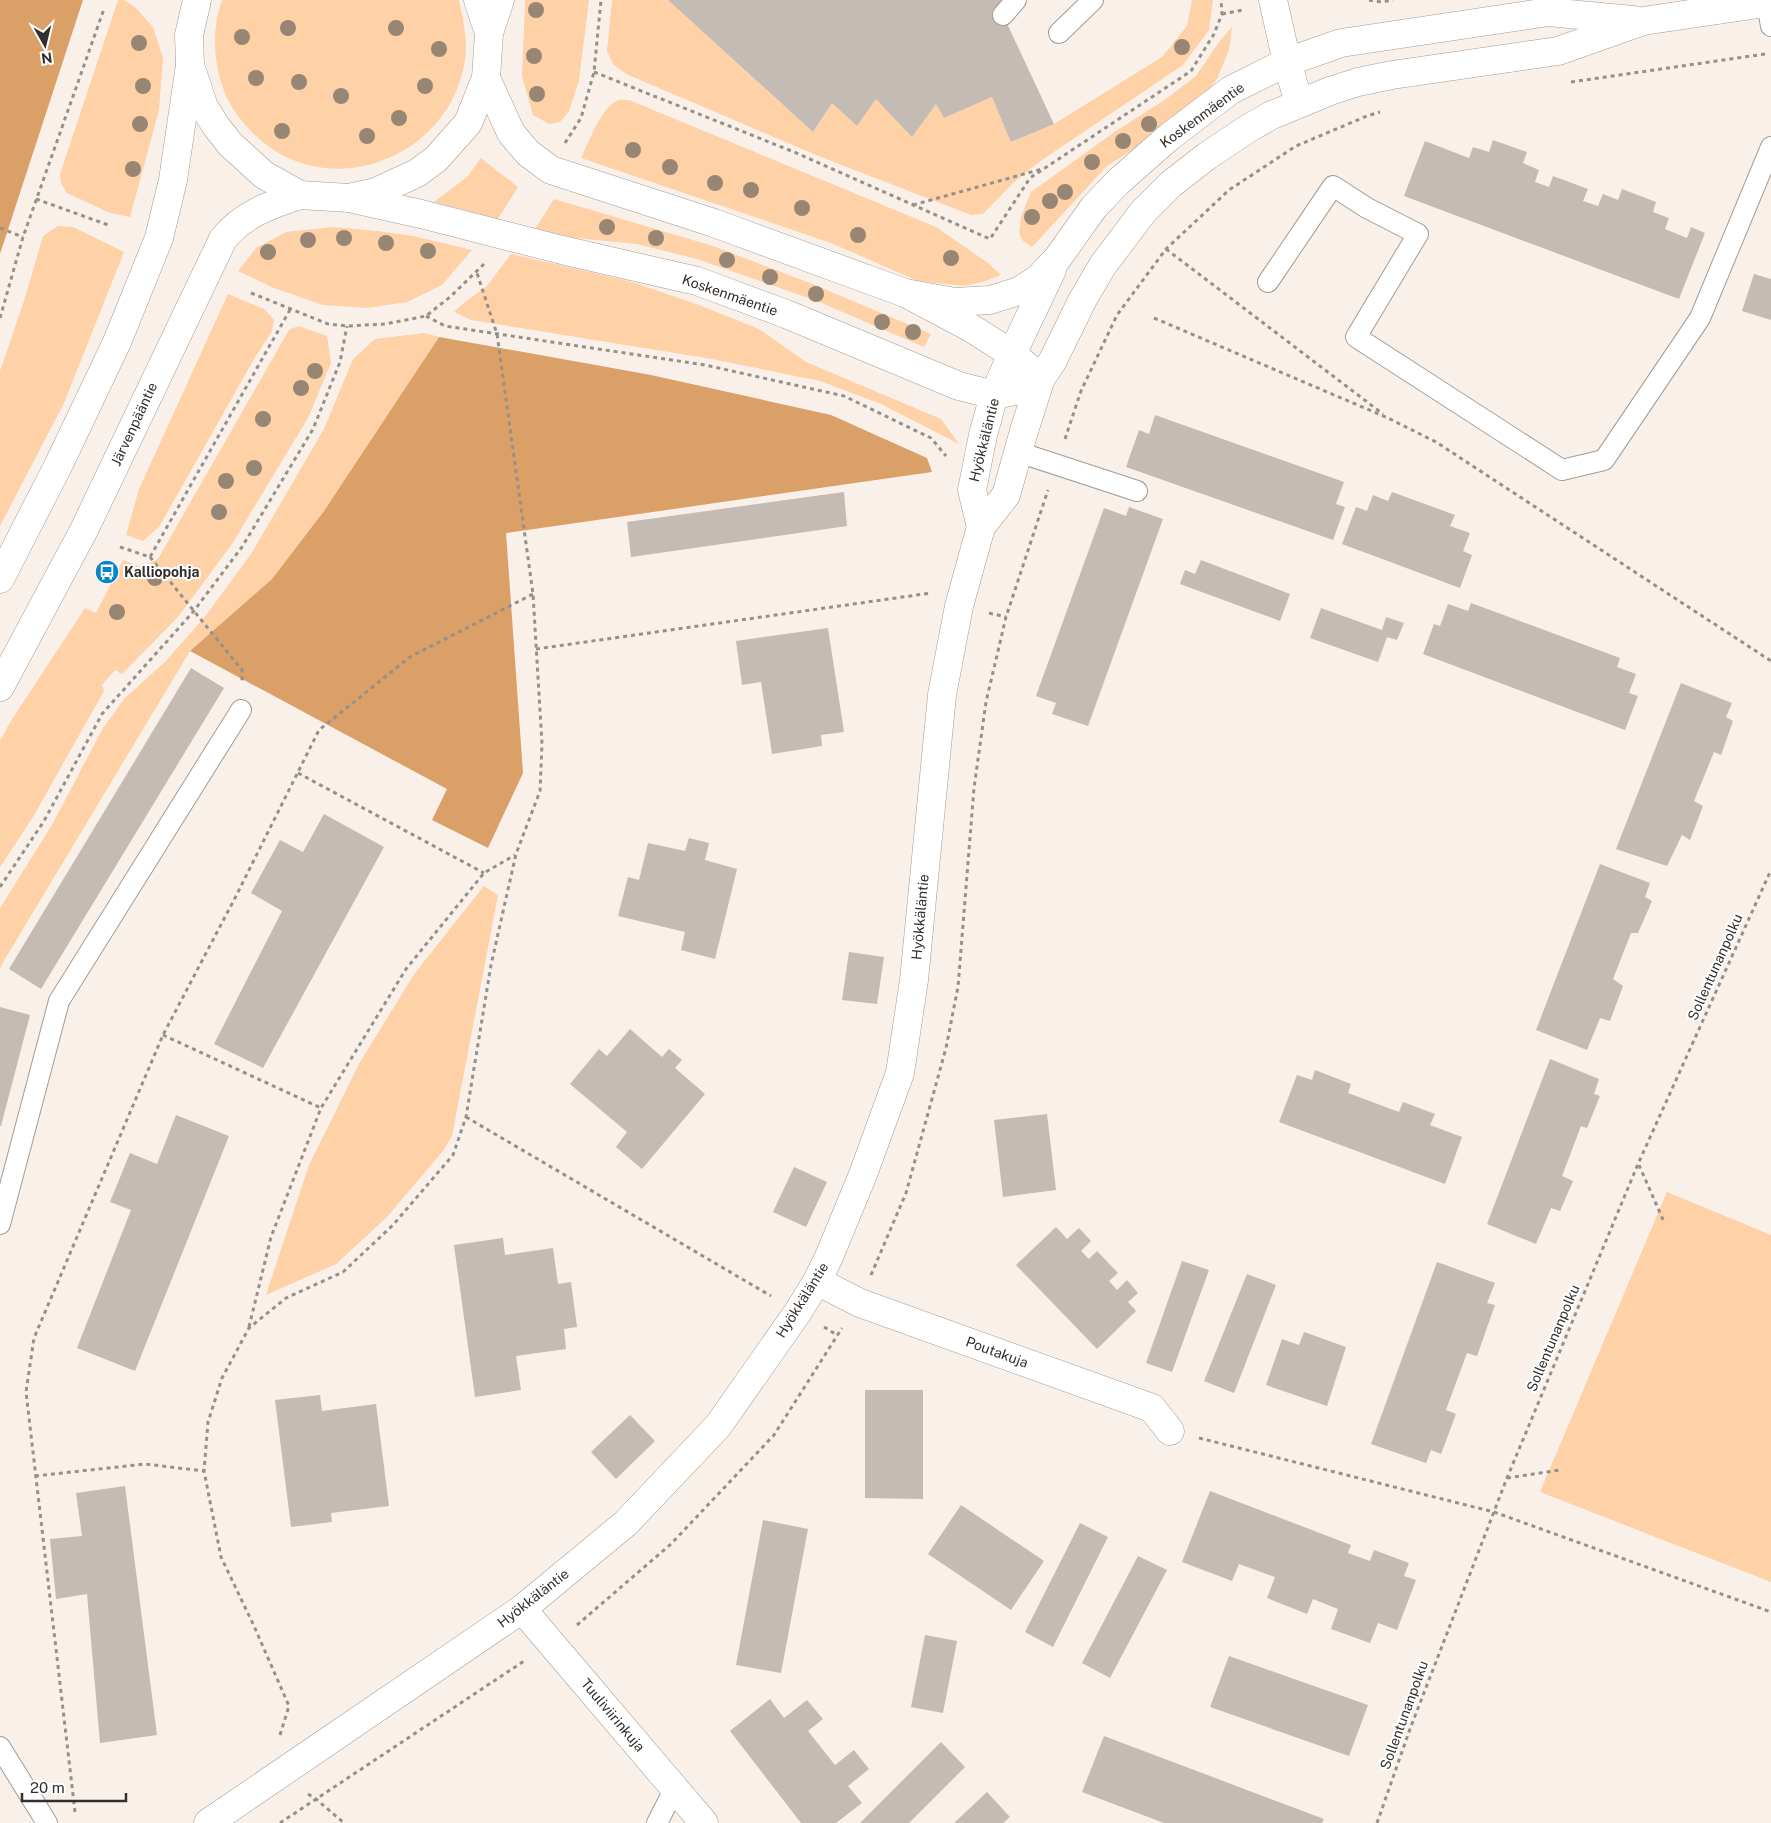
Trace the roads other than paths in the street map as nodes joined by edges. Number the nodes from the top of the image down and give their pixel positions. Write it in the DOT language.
graph roads {
  1 [pos="478,0"];
  2 [pos="500,0"];
  3 [pos="1016,0"];
  4 [pos="1093,0"];
  5 [pos="1273,0"];
  6 [pos="191,3"];
  7 [pos="1760,7"];
  8 [pos="1003,15"];
  9 [pos="1643,21"];
  10 [pos="489,33"];
  11 [pos="1059,33"];
  12 [pos="1287,62"];
  13 [pos="190,65"];
  14 [pos="486,78"];
  15 [pos="1299,103"];
  16 [pos="1771,147"];
  17 [pos="300,195"];
  18 [pos="349,198"];
  19 [pos="1057,259"];
  20 [pos="1268,282"];
  21 [pos="905,293"];
  22 [pos="1012,354"];
  23 [pos="1041,378"];
  24 [pos="994,395"];
  25 [pos="1018,452"];
  26 [pos="1137,491"];
  27 [pos="981,527"];
  28 [pos="0,579"];
  29 [pos="0,687"];
  30 [pos="242,710"];
  31 [pos="0,1224"];
  32 [pos="817,1281"];
  33 [pos="1170,1430"];
  34 [pos="522,1608"];
  35 [pos="0,1747"];
  36 [pos="675,1788"];
  37 [pos="47,1823"];
  38 [pos="208,1823"];
  39 [pos="657,1823"];
  40 [pos="704,1823"];
  1 -- 10 [label="street"];
  2 -- 10 [label="street"];
  3 -- 8 [label="lane"];
  4 -- 11 [label="lane"];
  5 -- 12 [label="street"];
  6 -- 13 [label="street"];
  7 -- 9 [label="street, Koskenmäentie"];
  9 -- 12 [label="street, Koskenmäentie"];
  9 -- 15 [label="street, Koskenmäentie"];
  10 -- 14 [label="street"];
  12 -- 15 [label="street"];
  12 -- 19 [label="street, Koskenmäentie"];
  13 -- 17 [label="street"];
  13 -- 28 [label="street"];
  14 -- 18 [label="street"];
  14 -- 21 [label="street, Koskenmäentie"];
  15 -- 23 [label="street, Koskenmäentie"];
  16 -- 20 [label="lane"];
  17 -- 18 [label="street"];
  17 -- 29 [label="street, Järvenpääntie"];
  18 -- 24 [label="street, Koskenmäentie"];
  19 -- 21 [label="street, Koskenmäentie"];
  19 -- 22 [label="street, Hyökkäläntie"];
  21 -- 22 [label="street, Koskenmäentie"];
  22 -- 23 [label="street, Koskenmäentie"];
  22 -- 24 [label="street, Hyökkäläntie"];
  23 -- 24 [label="street, Koskenmäentie"];
  23 -- 25 [label="street, Hyökkäläntie"];
  24 -- 27 [label="street, Hyökkäläntie"];
  25 -- 26 [label="lane"];
  25 -- 27 [label="street, Hyökkäläntie"];
  27 -- 32 [label="street, Hyökkäläntie"];
  30 -- 31 [label="lane"];
  32 -- 33 [label="street, Poutakuja"];
  32 -- 34 [label="street, Hyökkäläntie"];
  34 -- 36 [label="street, Tuuliviirinkuja"];
  34 -- 38 [label="street, Hyökkäläntie"];
  35 -- 37 [label="lane"];
  36 -- 39 [label="lane"];
  36 -- 40 [label="street, Tuuliviirinkuja"];
}
